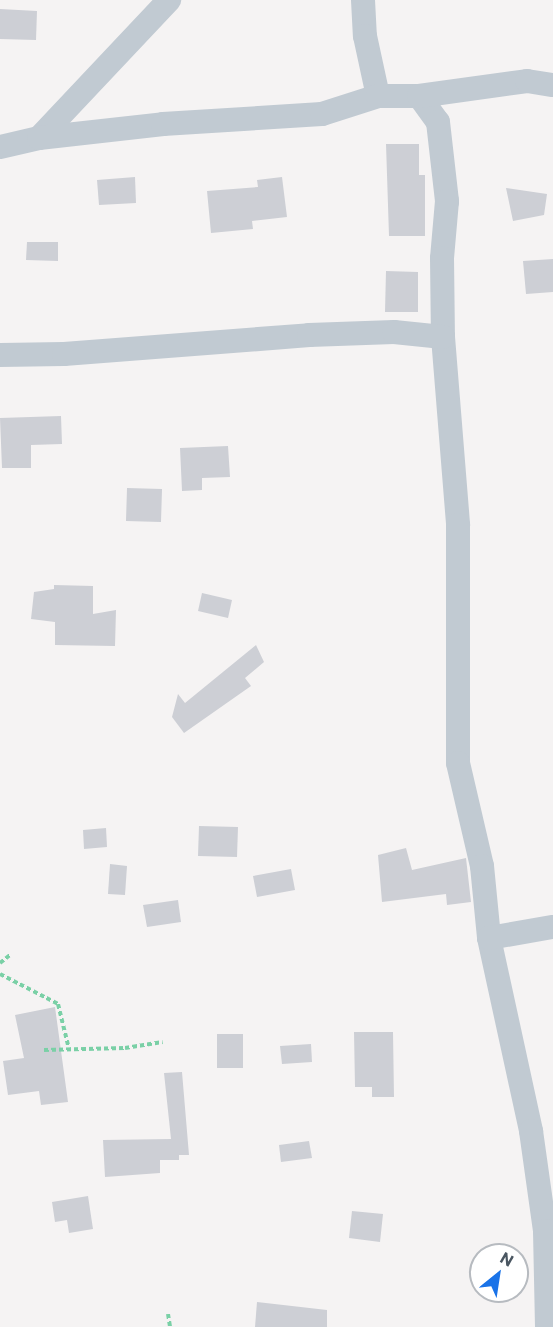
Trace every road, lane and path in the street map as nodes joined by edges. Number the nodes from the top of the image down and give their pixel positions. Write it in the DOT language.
graph roads {
  1 [pos="170,0"];
  2 [pos="363,0"];
  3 [pos="553,85"];
  4 [pos="378,96"];
  5 [pos="418,96"];
  6 [pos="39,138"];
  7 [pos="0,147"];
  8 [pos="443,337"];
  9 [pos="0,355"];
  10 [pos="553,927"];
  11 [pos="489,938"];
  12 [pos="11,954"];
  13 [pos="0,963"];
  14 [pos="0,974"];
  15 [pos="163,1042"];
  16 [pos="69,1049"];
  17 [pos="44,1050"];
  18 [pos="168,1314"];
  19 [pos="170,1327"];
  20 [pos="547,1327"];
  1 -- 6 [label="street"];
  2 -- 4 [label="street"];
  3 -- 5 [label="street"];
  4 -- 5 [label="street"];
  4 -- 6 [label="street"];
  5 -- 8 [label="street"];
  6 -- 7 [label="street"];
  8 -- 9 [label="street"];
  8 -- 11 [label="street"];
  10 -- 11 [label="street"];
  11 -- 20 [label="street"];
  12 -- 13 [label="path"];
  14 -- 16 [label="path"];
  15 -- 16 [label="path"];
  16 -- 17 [label="path"];
  18 -- 19 [label="path"];
}
